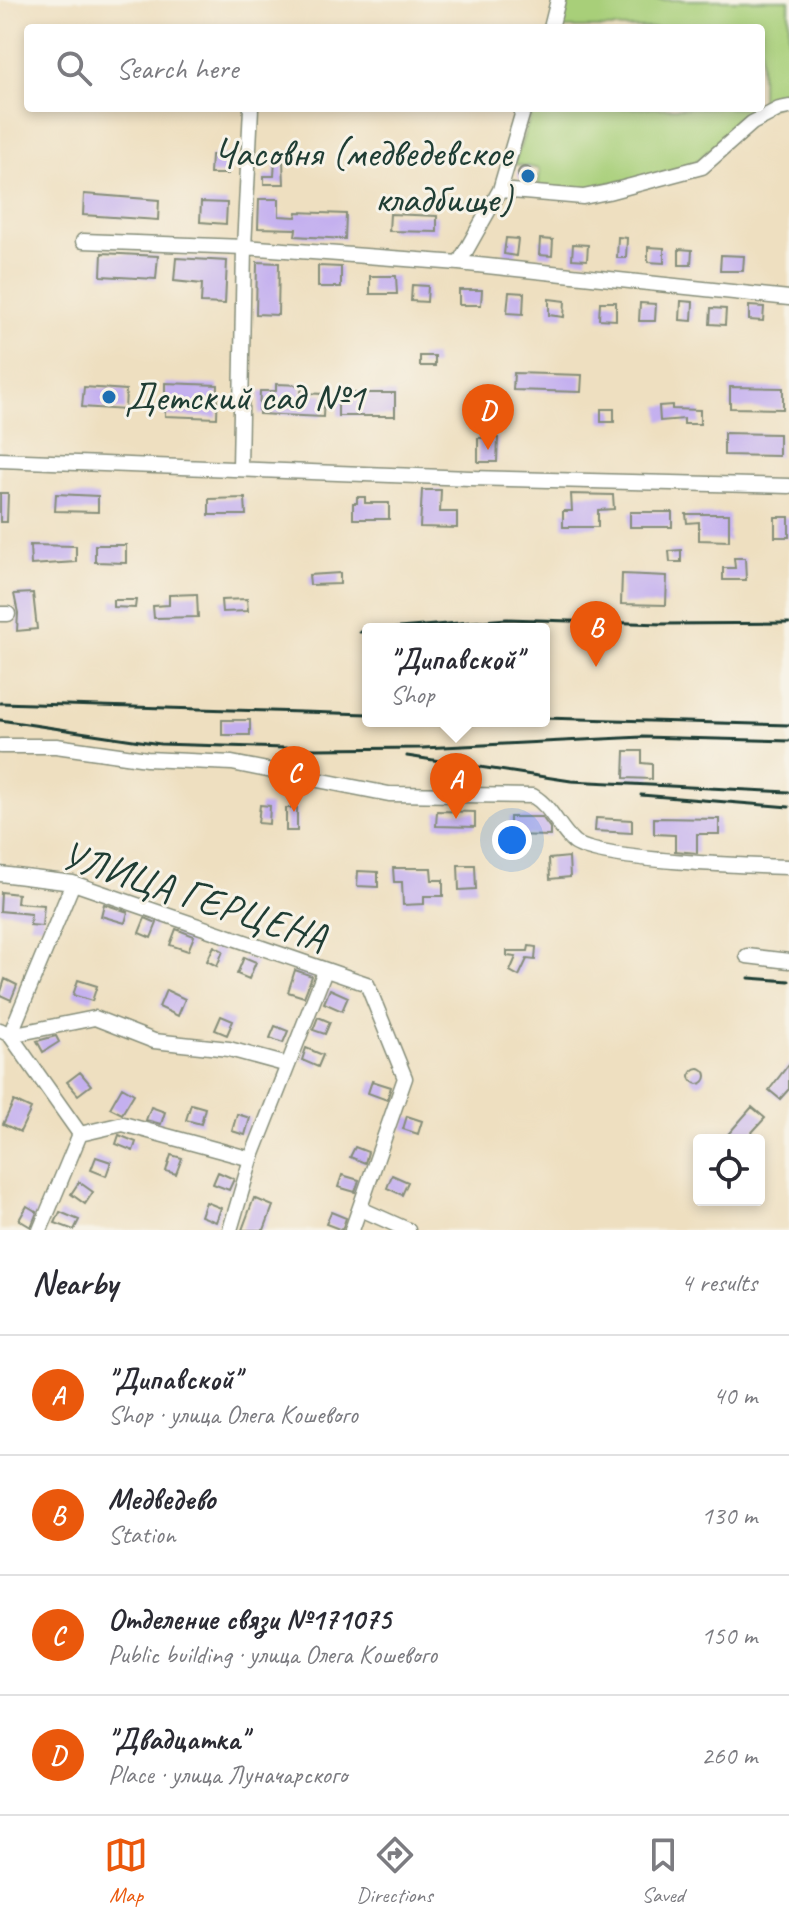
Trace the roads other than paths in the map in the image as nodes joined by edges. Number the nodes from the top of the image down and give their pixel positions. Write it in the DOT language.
graph roads {
  1 [pos="558,0"];
  2 [pos="552,24"];
  3 [pos="789,107"];
  4 [pos="251,112"];
  5 [pos="523,112"];
  6 [pos="500,190"];
  7 [pos="83,241"];
  8 [pos="244,247"];
  9 [pos="459,263"];
  10 [pos="789,298"];
  11 [pos="0,460"];
  12 [pos="240,468"];
  13 [pos="789,486"];
  14 [pos="0,746"];
  15 [pos="789,867"];
  16 [pos="0,874"];
  17 [pos="73,883"];
  18 [pos="747,956"];
  19 [pos="789,961"];
  20 [pos="325,971"];
  21 [pos="5,1032"];
  22 [pos="288,1065"];
  23 [pos="80,1134"];
  24 [pos="251,1159"];
  25 [pos="361,1209"];
  26 [pos="40,1230"];
  27 [pos="230,1230"];
  28 [pos="352,1230"];
  29 [pos="408,1230"];
  1 -- 2 [label="street"];
  3 -- 6 [label="street"];
  4 -- 8 [label="street"];
  5 -- 6 [label="street"];
  6 -- 9 [label="street"];
  7 -- 8 [label="street"];
  8 -- 9 [label="street"];
  8 -- 12 [label="street"];
  9 -- 10 [label="street"];
  11 -- 12 [label="street"];
  12 -- 13 [label="street"];
  14 -- 15 [label="street"];
  16 -- 17 [label="street, УЛИЦА ГЕРЦЕНА"];
  17 -- 20 [label="street, УЛИЦА ГЕРЦЕНА"];
  17 -- 21 [label="street"];
  18 -- 19 [label="street"];
  20 -- 22 [label="street"];
  20 -- 25 [label="street, УЛИЦА ГЕРЦЕНА"];
  21 -- 22 [label="street"];
  21 -- 23 [label="street"];
  22 -- 24 [label="street"];
  23 -- 24 [label="street"];
  23 -- 26 [label="street"];
  24 -- 27 [label="street"];
  25 -- 28 [label="street"];
  25 -- 29 [label="street"];
}
